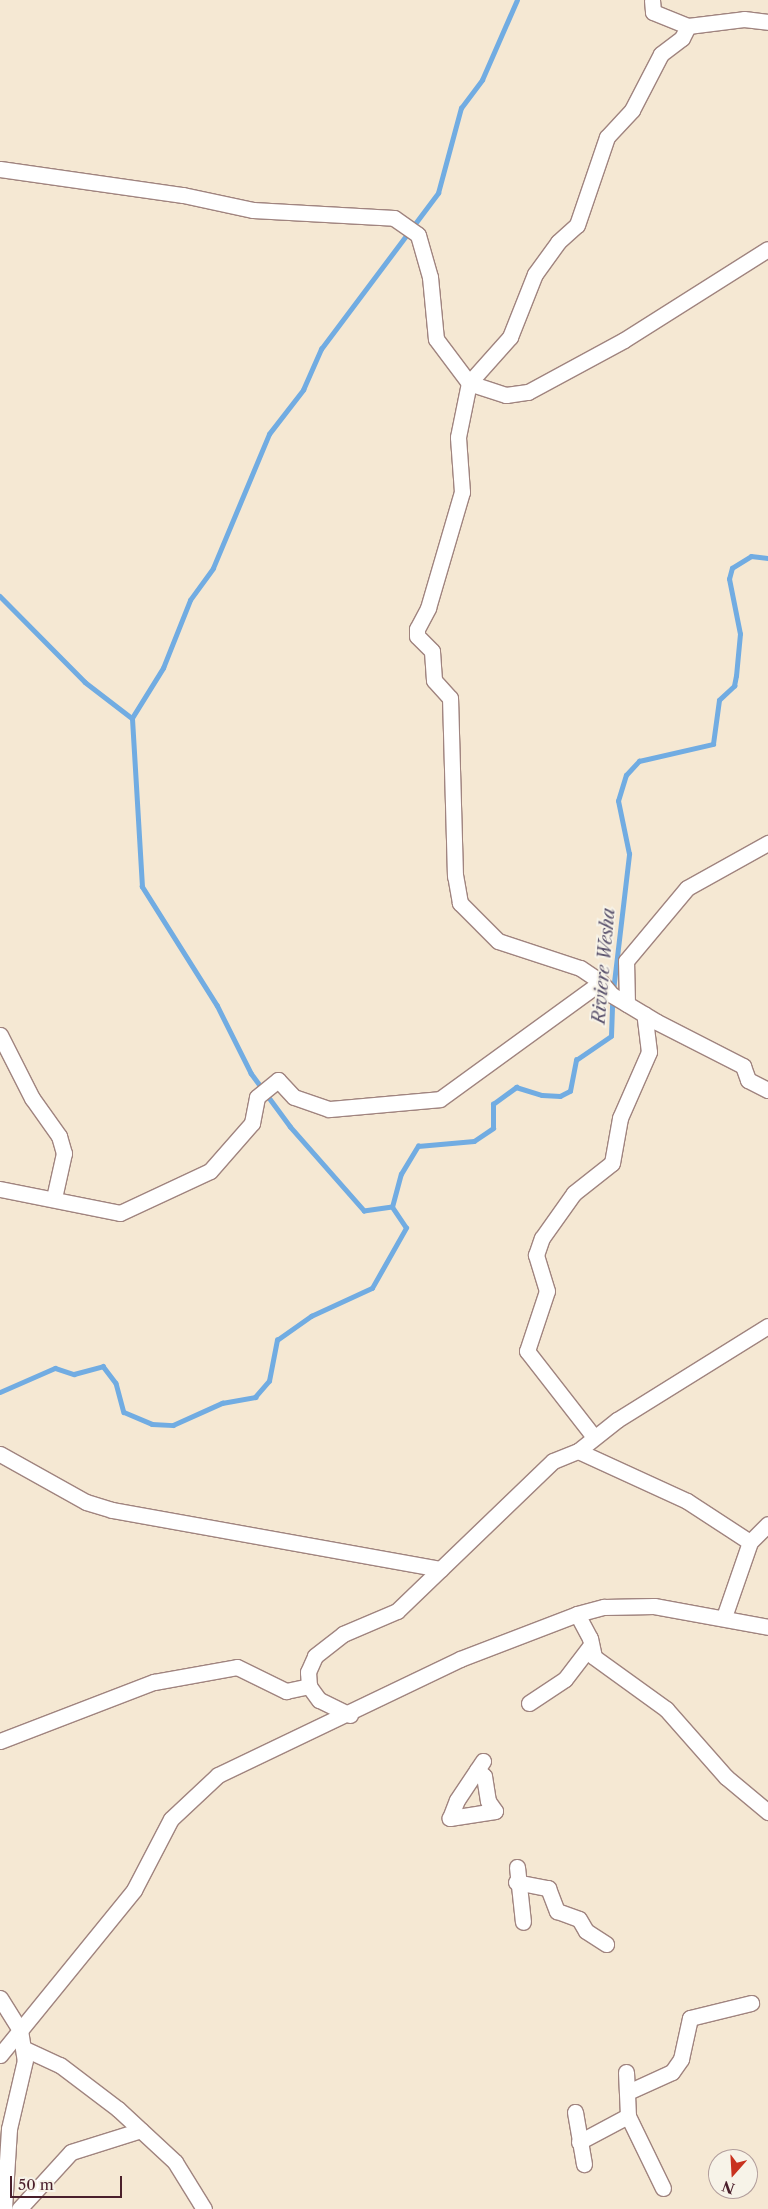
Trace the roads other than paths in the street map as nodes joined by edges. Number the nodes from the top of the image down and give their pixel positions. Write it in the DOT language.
graph roads {
  1 [pos="652,0"];
  2 [pos="768,22"];
  3 [pos="688,26"];
  4 [pos="0,169"];
  5 [pos="768,249"];
  6 [pos="469,383"];
  7 [pos="768,843"];
  8 [pos="600,982"];
  9 [pos="627,1004"];
  10 [pos="644,1014"];
  11 [pos="0,1036"];
  12 [pos="768,1090"];
  13 [pos="0,1189"];
  14 [pos="54,1198"];
  15 [pos="768,1326"];
  16 [pos="594,1437"];
  17 [pos="578,1451"];
  18 [pos="0,1454"];
  19 [pos="768,1524"];
  20 [pos="750,1542"];
  21 [pos="441,1570"];
  22 [pos="577,1614"];
  23 [pos="724,1617"];
  24 [pos="768,1627"];
  25 [pos="591,1645"];
  26 [pos="309,1686"];
  27 [pos="529,1703"];
  28 [pos="350,1715"];
  29 [pos="0,1741"];
  30 [pos="768,1812"];
  31 [pos="523,1922"];
  32 [pos="606,1944"];
  33 [pos="0,1998"];
  34 [pos="751,2003"];
  35 [pos="20,2030"];
  36 [pos="25,2049"];
  37 [pos="0,2055"];
  38 [pos="626,2072"];
  39 [pos="628,2092"];
  40 [pos="575,2112"];
  41 [pos="628,2116"];
  42 [pos="141,2130"];
  43 [pos="579,2142"];
  44 [pos="584,2164"];
  45 [pos="663,2188"];
  46 [pos="4,2209"];
  47 [pos="19,2209"];
  48 [pos="204,2209"];
  1 -- 3 [label="street"];
  2 -- 3 [label="street"];
  3 -- 6 [label="street"];
  4 -- 6 [label="street"];
  5 -- 6 [label="street"];
  6 -- 8 [label="street"];
  7 -- 9 [label="street"];
  8 -- 9 [label="street"];
  8 -- 14 [label="street"];
  9 -- 10 [label="street"];
  10 -- 12 [label="street"];
  10 -- 16 [label="street"];
  11 -- 14 [label="street"];
  13 -- 14 [label="street"];
  15 -- 16 [label="street"];
  16 -- 17 [label="street"];
  17 -- 20 [label="street"];
  17 -- 21 [label="street"];
  18 -- 21 [label="street"];
  19 -- 20 [label="street"];
  20 -- 23 [label="street"];
  21 -- 26 [label="street"];
  22 -- 23 [label="street"];
  22 -- 25 [label="street"];
  22 -- 28 [label="street"];
  23 -- 24 [label="street"];
  25 -- 27 [label="street"];
  25 -- 30 [label="street"];
  26 -- 28 [label="street"];
  26 -- 29 [label="street"];
  28 -- 35 [label="street"];
  31 -- 32 [label="street"];
  33 -- 35 [label="street"];
  34 -- 39 [label="street"];
  35 -- 36 [label="street"];
  35 -- 37 [label="street"];
  36 -- 42 [label="street"];
  36 -- 46 [label="street"];
  38 -- 39 [label="street"];
  39 -- 41 [label="street"];
  40 -- 43 [label="street"];
  41 -- 43 [label="street"];
  41 -- 45 [label="street"];
  42 -- 47 [label="street"];
  42 -- 48 [label="street"];
  43 -- 44 [label="street"];
}
